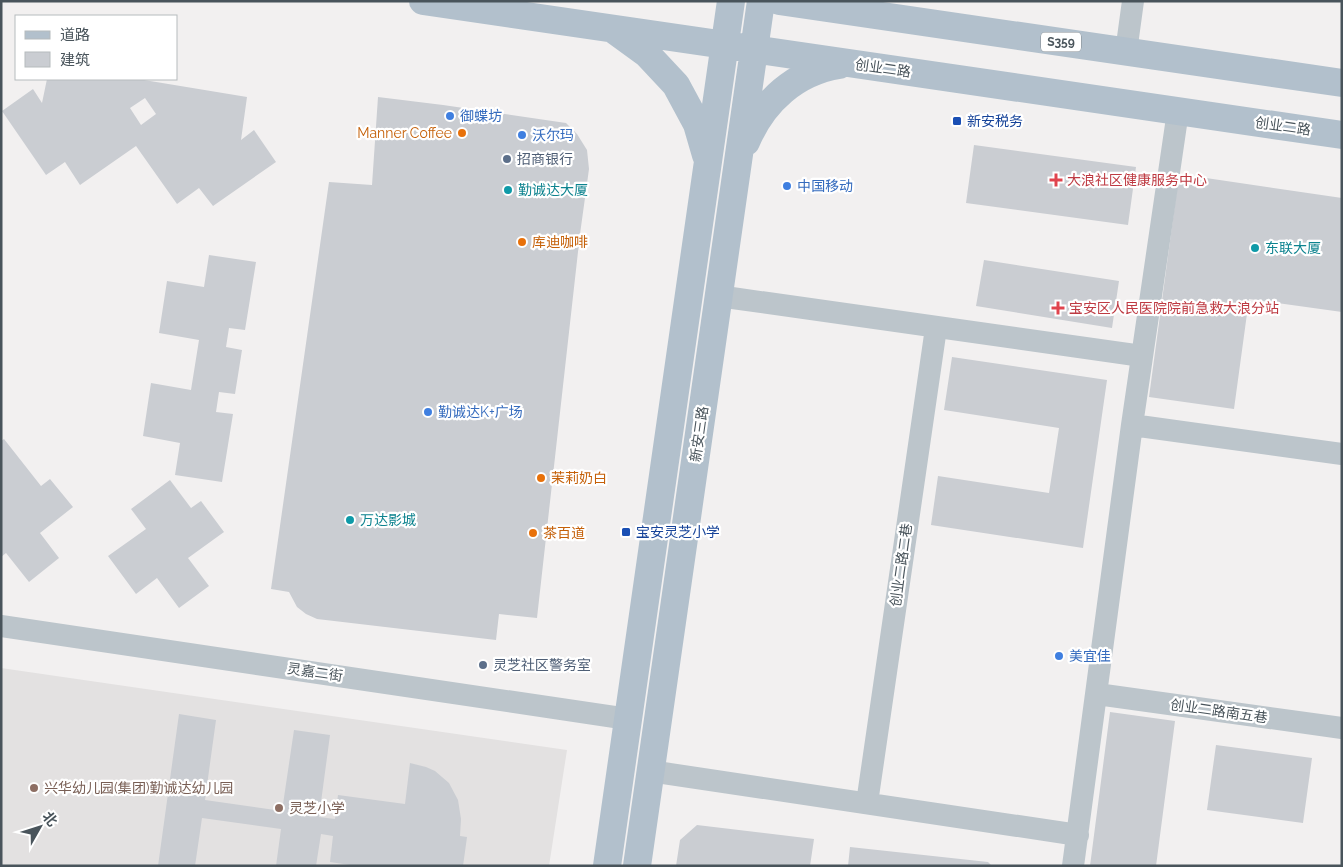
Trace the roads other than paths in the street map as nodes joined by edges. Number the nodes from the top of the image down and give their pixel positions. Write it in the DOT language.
graph roads {
  1 [pos="423,1"];
  2 [pos="731,1"];
  3 [pos="761,1"];
  4 [pos="779,1"];
  5 [pos="1133,1"];
  6 [pos="841,6"];
  7 [pos="612,28"];
  8 [pos="724,45"];
  9 [pos="754,49"];
  10 [pos="1126,52"];
  11 [pos="851,63"];
  12 [pos="1342,83"];
  13 [pos="1178,111"];
  14 [pos="1342,135"];
  15 [pos="738,159"];
  16 [pos="708,161"];
  17 [pos="718,296"];
  18 [pos="936,328"];
  19 [pos="1142,356"];
  20 [pos="1132,425"];
  21 [pos="1342,454"];
  22 [pos="1,626"];
  23 [pos="1097,694"];
  24 [pos="628,719"];
  25 [pos="1342,728"];
  26 [pos="650,771"];
  27 [pos="867,803"];
  28 [pos="1078,835"];
  29 [pos="607,866"];
  30 [pos="637,866"];
  31 [pos="1073,866"];
  1 -- 7 [label="main road, 创业二路"];
  2 -- 8 [label="main road"];
  3 -- 9 [label="main road, 新安三路"];
  4 -- 6 [label="main road, S359"];
  5 -- 10 [label="street"];
  6 -- 10 [label="main road, S359"];
  7 -- 8 [label="main road, 创业二路"];
  7 -- 16 [label="main road"];
  8 -- 9 [label="main road, 创业二路"];
  8 -- 16 [label="main road"];
  9 -- 11 [label="main road, 创业二路"];
  9 -- 15 [label="main road, 新安三路"];
  10 -- 12 [label="main road, S359"];
  11 -- 13 [label="main road, 创业二路"];
  11 -- 15 [label="main road"];
  13 -- 14 [label="main road, 创业二路"];
  13 -- 19 [label="street"];
  15 -- 17 [label="main road, 新安三路"];
  16 -- 24 [label="main road"];
  17 -- 18 [label="street"];
  17 -- 26 [label="main road, 新安三路"];
  18 -- 19 [label="street"];
  18 -- 27 [label="street, 创业二路二巷"];
  19 -- 20 [label="street"];
  20 -- 21 [label="street"];
  20 -- 23 [label="street"];
  22 -- 24 [label="street, 灵嘉二街"];
  23 -- 25 [label="street, 创业二路南五巷"];
  23 -- 28 [label="street"];
  24 -- 29 [label="main road"];
  26 -- 27 [label="street"];
  26 -- 30 [label="main road, 新安三路"];
  27 -- 28 [label="street"];
  28 -- 31 [label="street"];
}
